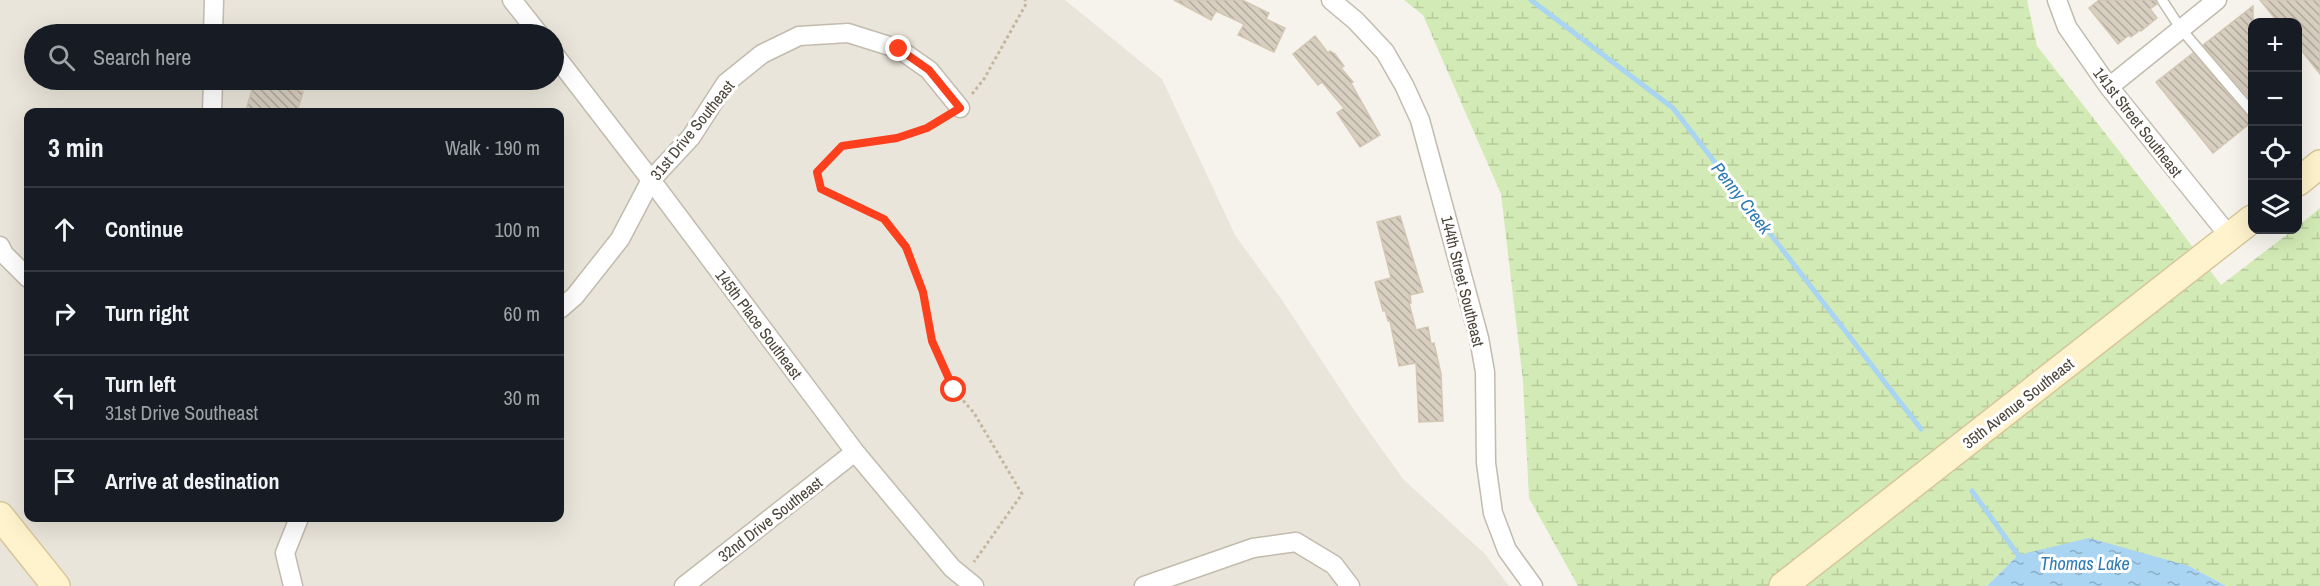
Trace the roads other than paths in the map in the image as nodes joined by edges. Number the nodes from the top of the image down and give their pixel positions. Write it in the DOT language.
graph roads {
  1 [pos="214,0"];
  2 [pos="512,0"];
  3 [pos="1330,0"];
  4 [pos="2057,0"];
  5 [pos="2162,0"];
  6 [pos="2217,0"];
  7 [pos="213,24"];
  8 [pos="531,24"];
  9 [pos="2181,29"];
  10 [pos="564,67"];
  11 [pos="2109,87"];
  12 [pos="213,90"];
  13 [pos="2248,106"];
  14 [pos="212,108"];
  15 [pos="960,108"];
  16 [pos="2320,164"];
  17 [pos="651,180"];
  18 [pos="2300,180"];
  19 [pos="2248,223"];
  20 [pos="2230,237"];
  21 [pos="0,246"];
  22 [pos="24,274"];
  23 [pos="564,306"];
  24 [pos="855,452"];
  25 [pos="0,516"];
  26 [pos="297,522"];
  27 [pos="969,582"];
  28 [pos="56,586"];
  29 [pos="293,586"];
  30 [pos="684,586"];
  31 [pos="1144,586"];
  32 [pos="1350,586"];
  33 [pos="1533,586"];
  34 [pos="1783,586"];
  1 -- 7 [label="street"];
  2 -- 8 [label="street"];
  3 -- 33 [label="street, 144th Street Southeast"];
  4 -- 11 [label="street, 141st Street Southeast"];
  5 -- 9 [label="lane"];
  6 -- 9 [label="street"];
  9 -- 11 [label="street"];
  9 -- 13 [label="lane"];
  10 -- 17 [label="street, 145th Place Southeast"];
  11 -- 20 [label="street, 141st Street Southeast"];
  12 -- 14 [label="street"];
  15 -- 17 [label="street, 31st Drive Southeast"];
  16 -- 18 [label="street"];
  17 -- 23 [label="street, 31st Drive Southeast"];
  17 -- 24 [label="street, 145th Place Southeast"];
  19 -- 20 [label="street, 35th Avenue Southeast"];
  20 -- 34 [label="street, 35th Avenue Southeast"];
  21 -- 22 [label="street"];
  24 -- 27 [label="street, 145th Place Southeast"];
  24 -- 30 [label="street, 32nd Drive Southeast"];
  25 -- 28 [label="street"];
  26 -- 29 [label="street"];
  31 -- 32 [label="street"];
}
